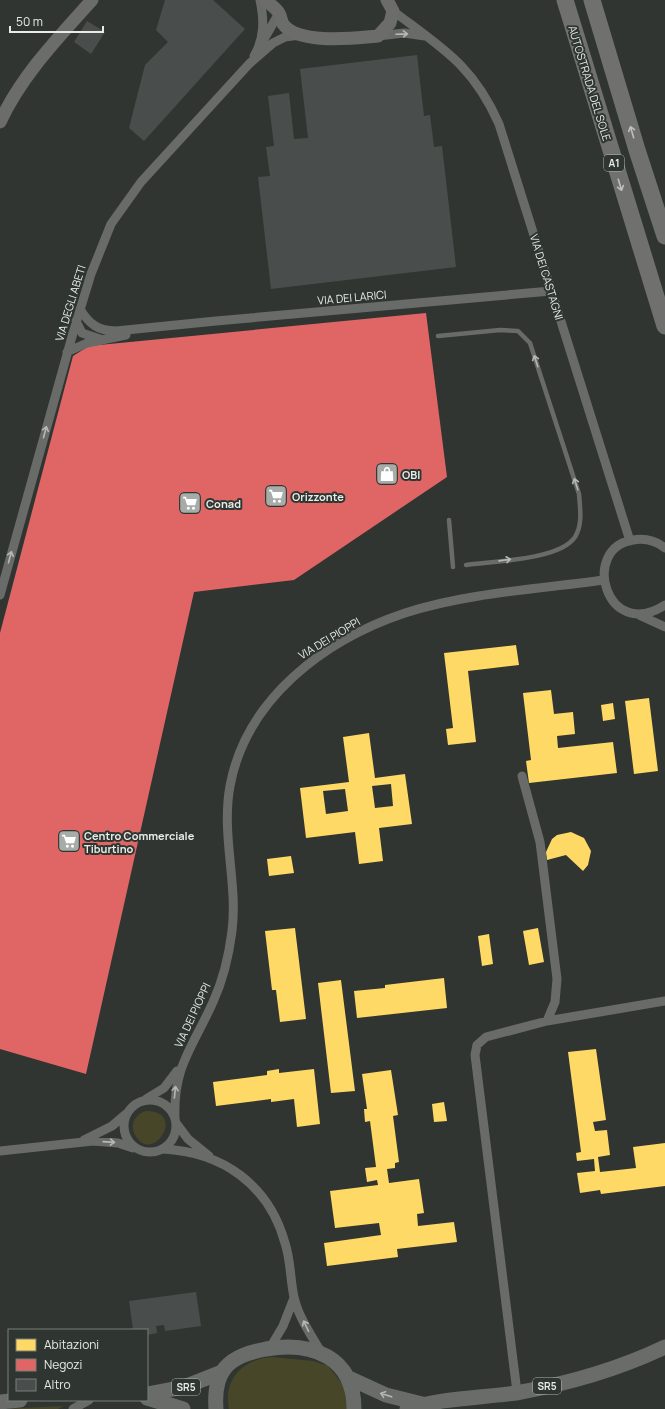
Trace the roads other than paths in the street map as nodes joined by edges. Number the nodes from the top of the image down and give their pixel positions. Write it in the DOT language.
graph roads {
  1 [pos="92,0"];
  2 [pos="260,0"];
  3 [pos="266,0"];
  4 [pos="283,0"];
  5 [pos="565,0"];
  6 [pos="592,0"];
  7 [pos="390,6"];
  8 [pos="279,13"];
  9 [pos="304,35"];
  10 [pos="378,36"];
  11 [pos="426,36"];
  12 [pos="259,48"];
  13 [pos="249,64"];
  14 [pos="0,122"];
  15 [pos="665,236"];
  16 [pos="551,291"];
  17 [pos="80,309"];
  18 [pos="76,321"];
  19 [pos="665,326"];
  20 [pos="155,328"];
  21 [pos="438,336"];
  22 [pos="103,340"];
  23 [pos="67,352"];
  24 [pos="450,520"];
  25 [pos="630,540"];
  26 [pos="665,548"];
  27 [pos="466,565"];
  28 [pos="453,567"];
  29 [pos="604,580"];
  30 [pos="0,595"];
  31 [pos="665,605"];
  32 [pos="632,612"];
  33 [pos="665,627"];
  34 [pos="522,776"];
  35 [pos="665,1001"];
  36 [pos="547,1021"];
  37 [pos="181,1067"];
  38 [pos="136,1104"];
  39 [pos="128,1111"];
  40 [pos="175,1121"];
  41 [pos="80,1142"];
  42 [pos="164,1149"];
  43 [pos="138,1150"];
  44 [pos="0,1151"];
  45 [pos="213,1160"];
  46 [pos="294,1298"];
  47 [pos="665,1347"];
  48 [pos="270,1348"];
  49 [pos="321,1352"];
  50 [pos="222,1372"];
  51 [pos="349,1378"];
  52 [pos="517,1392"];
  53 [pos="148,1394"];
  54 [pos="148,1398"];
  55 [pos="10,1401"];
  56 [pos="87,1401"];
  57 [pos="0,1402"];
  58 [pos="423,1404"];
  59 [pos="73,1409"];
  60 [pos="183,1409"];
  61 [pos="216,1409"];
  62 [pos="354,1409"];
  63 [pos="407,1409"];
  1 -- 14 [label="street"];
  2 -- 12 [label="street, VIA DEGLI ABETI"];
  3 -- 8 [label="street, VIA DEI CASTAGNI"];
  4 -- 8 [label="street"];
  5 -- 19 [label="highway, AUTOSTRADA DEL SOLE / A1, one-way"];
  15 -- 6 [label="highway, A1, one-way"];
  7 -- 10 [label="street, VIA DEI CASTAGNI"];
  7 -- 11 [label="street, VIA DEI CASTAGNI"];
  8 -- 9 [label="street, VIA DEI CASTAGNI"];
  8 -- 12 [label="street, VIA DEGLI ABETI"];
  9 -- 10 [label="street, VIA DEI CASTAGNI"];
  9 -- 13 [label="street, VIA DEGLI ABETI"];
  10 -- 11 [label="street, VIA DEI CASTAGNI, one-way"];
  11 -- 16 [label="street, VIA DEI CASTAGNI"];
  12 -- 13 [label="street, VIA DEGLI ABETI"];
  13 -- 17 [label="street, VIA DEGLI ABETI"];
  16 -- 20 [label="street, VIA DEI LARICI"];
  16 -- 25 [label="street, VIA DEI CASTAGNI"];
  17 -- 18 [label="street, VIA DEGLI ABETI"];
  17 -- 20 [label="street, VIA DEI LARICI"];
  18 -- 22 [label="street"];
  18 -- 23 [label="street, VIA DEGLI ABETI"];
  20 -- 22 [label="street, VIA DEI LARICI"];
  27 -- 21 [label="lane, one-way"];
  22 -- 23 [label="street, VIA DEI LARICI"];
  30 -- 23 [label="street, VIA DEGLI ABETI, one-way"];
  24 -- 28 [label="lane"];
  25 -- 26 [label="street"];
  25 -- 29 [label="street"];
  29 -- 32 [label="street"];
  29 -- 37 [label="street, VIA DEI PIOPPI"];
  31 -- 32 [label="street"];
  32 -- 33 [label="street"];
  34 -- 36 [label="street"];
  35 -- 36 [label="street"];
  36 -- 52 [label="street"];
  37 -- 38 [label="street"];
  40 -- 37 [label="street, one-way"];
  38 -- 39 [label="street"];
  38 -- 40 [label="street"];
  39 -- 41 [label="street"];
  39 -- 43 [label="street"];
  40 -- 42 [label="street"];
  40 -- 45 [label="street"];
  41 -- 43 [label="street, one-way"];
  41 -- 44 [label="street"];
  42 -- 43 [label="street"];
  42 -- 45 [label="street"];
  45 -- 46 [label="street"];
  46 -- 48 [label="street"];
  49 -- 46 [label="street, one-way"];
  47 -- 52 [label="main road, SR5"];
  48 -- 49 [label="main road"];
  48 -- 50 [label="main road"];
  49 -- 51 [label="main road"];
  50 -- 53 [label="main road, SR5"];
  50 -- 61 [label="main road"];
  58 -- 51 [label="main road, one-way"];
  51 -- 62 [label="main road"];
  52 -- 58 [label="main road, SR5"];
  54 -- 60 [label="main road"];
  55 -- 57 [label="main road"];
  56 -- 59 [label="street"];
  58 -- 63 [label="main road"];
}
